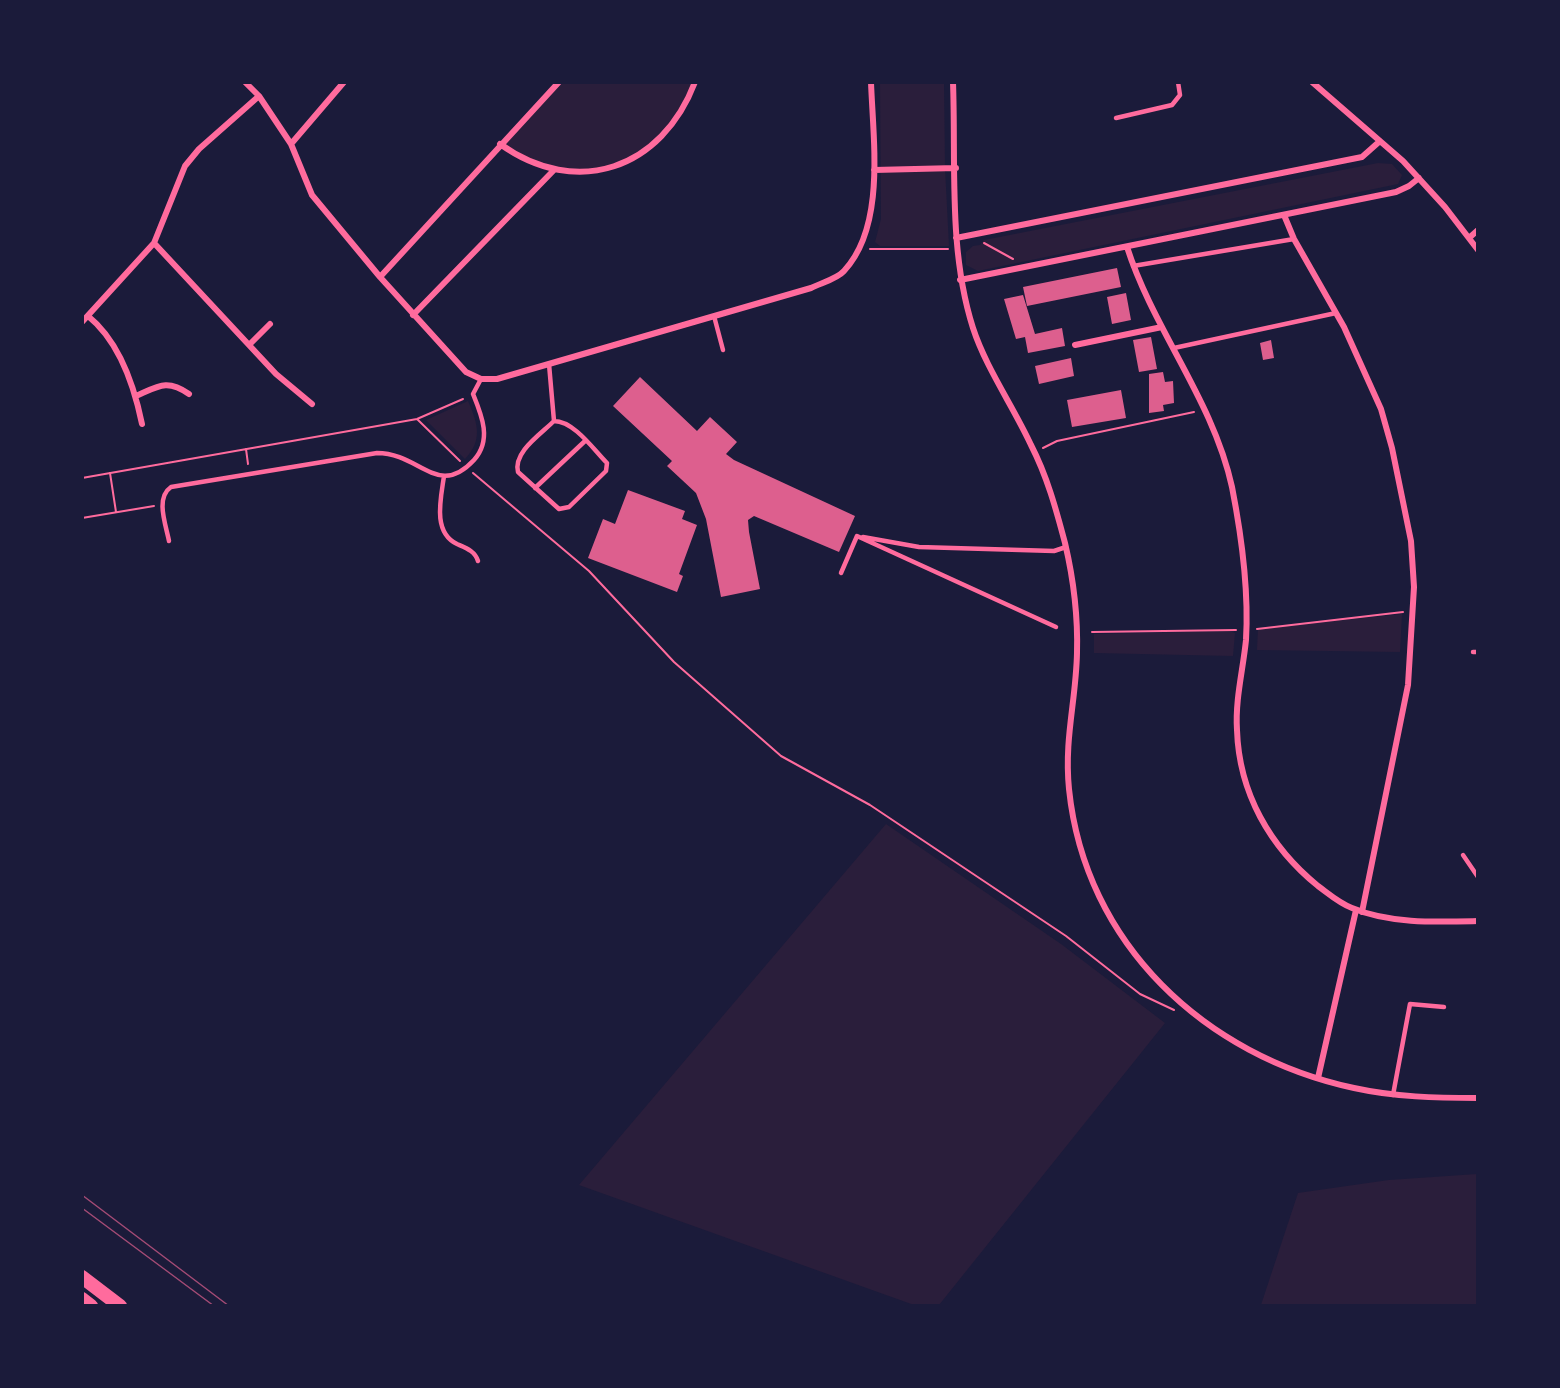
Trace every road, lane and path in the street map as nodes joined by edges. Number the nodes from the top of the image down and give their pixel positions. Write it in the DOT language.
graph roads {
  1 [pos="245,82"];
  2 [pos="344,82"];
  3 [pos="559,82"];
  4 [pos="695,82"];
  5 [pos="871,82"];
  6 [pos="954,82"];
  7 [pos="1178,82"];
  8 [pos="1312,82"];
  9 [pos="259,96"];
  10 [pos="1116,118"];
  11 [pos="1380,141"];
  12 [pos="291,144"];
  13 [pos="500,144"];
  14 [pos="956,168"];
  15 [pos="554,170"];
  16 [pos="874,170"];
  17 [pos="1419,178"];
  18 [pos="1284,215"];
  19 [pos="1478,230"];
  20 [pos="968,235"];
  21 [pos="956,238"];
  22 [pos="1469,238"];
  23 [pos="1294,239"];
  24 [pos="154,243"];
  25 [pos="1127,247"];
  26 [pos="860,249"];
  27 [pos="957,249"];
  28 [pos="1478,250"];
  29 [pos="1133,266"];
  30 [pos="1028,267"];
  31 [pos="380,278"];
  32 [pos="960,280"];
  33 [pos="1336,313"];
  34 [pos="413,315"];
  35 [pos="88,316"];
  36 [pos="714,316"];
  37 [pos="82,322"];
  38 [pos="270,324"];
  39 [pos="1162,327"];
  40 [pos="249,345"];
  41 [pos="1075,345"];
  42 [pos="1174,348"];
  43 [pos="723,350"];
  44 [pos="549,364"];
  45 [pos="481,380"];
  46 [pos="189,394"];
  47 [pos="473,394"];
  48 [pos="136,396"];
  49 [pos="312,404"];
  50 [pos="1206,410"];
  51 [pos="417,419"];
  52 [pos="554,421"];
  53 [pos="142,424"];
  54 [pos="585,441"];
  55 [pos="246,449"];
  56 [pos="1035,452"];
  57 [pos="467,467"];
  58 [pos="110,473"];
  59 [pos="249,474"];
  60 [pos="444,476"];
  61 [pos="82,478"];
  62 [pos="535,488"];
  63 [pos="162,504"];
  64 [pos="116,512"];
  65 [pos="82,518"];
  66 [pos="857,536"];
  67 [pos="169,541"];
  68 [pos="1066,547"];
  69 [pos="478,561"];
  70 [pos="841,573"];
  71 [pos="1413,611"];
  72 [pos="1056,627"];
  73 [pos="1246,630"];
  74 [pos="1092,632"];
  75 [pos="1463,855"];
  76 [pos="1478,877"];
  77 [pos="1359,911"];
  78 [pos="1478,921"];
  79 [pos="1444,1007"];
  80 [pos="1189,1010"];
  81 [pos="1318,1078"];
  82 [pos="1393,1095"];
  83 [pos="1478,1098"];
  84 [pos="82,1277"];
  85 [pos="82,1299"];
  86 [pos="92,1305"];
  87 [pos="120,1305"];
  1 -- 9 [label="street"];
  2 -- 12 [label="street"];
  3 -- 13 [label="street"];
  4 -- 15 [label="street"];
  5 -- 16 [label="street"];
  6 -- 14 [label="street"];
  7 -- 10 [label="lane"];
  8 -- 11 [label="street"];
  9 -- 12 [label="street"];
  9 -- 24 [label="street"];
  11 -- 17 [label="street"];
  11 -- 20 [label="street"];
  12 -- 31 [label="street"];
  13 -- 15 [label="street"];
  13 -- 31 [label="street"];
  14 -- 16 [label="street"];
  14 -- 21 [label="street"];
  15 -- 34 [label="street"];
  16 -- 26 [label="street"];
  17 -- 18 [label="street"];
  17 -- 22 [label="street"];
  18 -- 23 [label="street"];
  18 -- 25 [label="street"];
  19 -- 22 [label="street"];
  20 -- 21 [label="street"];
  20 -- 30 [label="path"];
  21 -- 27 [label="street"];
  22 -- 28 [label="street"];
  23 -- 29 [label="lane"];
  23 -- 33 [label="street"];
  24 -- 35 [label="street"];
  24 -- 40 [label="street"];
  25 -- 29 [label="street"];
  25 -- 30 [label="street"];
  26 -- 27 [label="path"];
  26 -- 36 [label="street"];
  27 -- 32 [label="street"];
  29 -- 39 [label="street"];
  30 -- 32 [label="street"];
  31 -- 34 [label="street"];
  32 -- 56 [label="street"];
  33 -- 42 [label="lane"];
  33 -- 71 [label="street"];
  34 -- 45 [label="street"];
  35 -- 37 [label="street"];
  35 -- 48 [label="street"];
  36 -- 43 [label="lane"];
  36 -- 44 [label="street"];
  38 -- 40 [label="street"];
  39 -- 41 [label="street"];
  39 -- 42 [label="street"];
  40 -- 49 [label="street"];
  42 -- 50 [label="street"];
  44 -- 45 [label="street"];
  44 -- 52 [label="lane"];
  45 -- 47 [label="lane"];
  46 -- 48 [label="street"];
  47 -- 51 [label="path"];
  47 -- 57 [label="lane"];
  48 -- 53 [label="street"];
  50 -- 56 [label="path"];
  50 -- 73 [label="street"];
  51 -- 55 [label="path"];
  51 -- 57 [label="path"];
  52 -- 54 [label="lane"];
  52 -- 62 [label="lane"];
  54 -- 62 [label="lane"];
  54 -- 62 [label="lane"];
  55 -- 58 [label="path"];
  55 -- 59 [label="path"];
  56 -- 68 [label="street"];
  57 -- 60 [label="lane"];
  57 -- 80 [label="path"];
  58 -- 61 [label="path"];
  58 -- 64 [label="path"];
  59 -- 60 [label="lane"];
  59 -- 63 [label="lane"];
  60 -- 69 [label="lane"];
  63 -- 64 [label="path"];
  63 -- 67 [label="lane"];
  64 -- 65 [label="path"];
  66 -- 68 [label="lane"];
  66 -- 70 [label="lane"];
  66 -- 72 [label="lane"];
  68 -- 80 [label="street"];
  71 -- 73 [label="path"];
  71 -- 77 [label="street"];
  73 -- 74 [label="path"];
  73 -- 77 [label="street"];
  75 -- 76 [label="lane"];
  77 -- 78 [label="street"];
  77 -- 81 [label="street"];
  79 -- 82 [label="lane"];
  80 -- 81 [label="street"];
  81 -- 82 [label="street"];
  82 -- 83 [label="street"];
  84 -- 87 [label="main road"];
  85 -- 86 [label="main road"];
}
